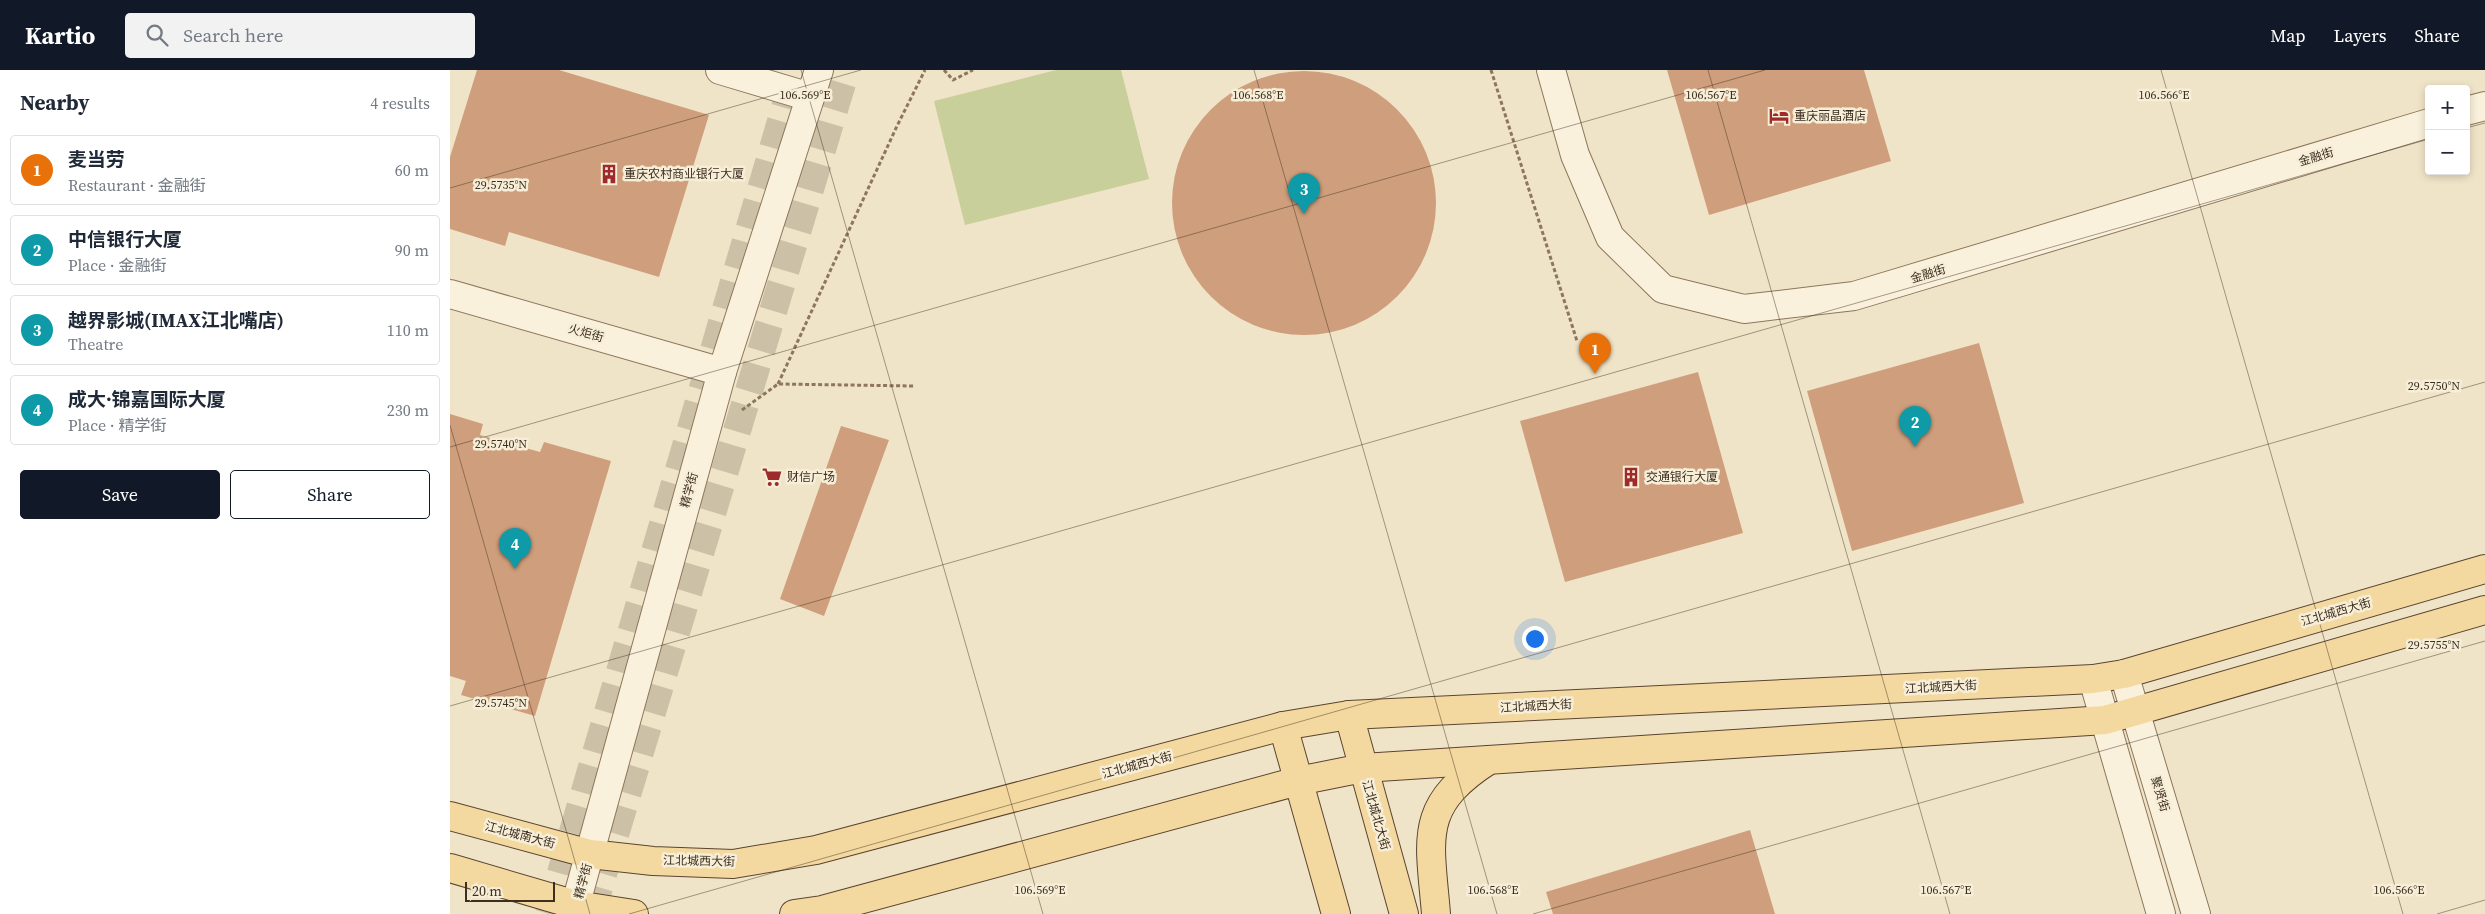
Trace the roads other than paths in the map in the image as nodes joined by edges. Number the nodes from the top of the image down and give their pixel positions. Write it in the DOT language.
graph roads {
  1 [pos="720,70"];
  2 [pos="819,70"];
  3 [pos="1551,70"];
  4 [pos="810,97"];
  5 [pos="2485,106"];
  6 [pos="2470,111"];
  7 [pos="2425,124"];
  8 [pos="450,294"];
  9 [pos="722,372"];
  10 [pos="2485,569"];
  11 [pos="2485,610"];
  12 [pos="2124,674"];
  13 [pos="2093,680"];
  14 [pos="2135,712"];
  15 [pos="1349,715"];
  16 [pos="2105,720"];
  17 [pos="1283,726"];
  18 [pos="1489,760"];
  19 [pos="1363,768"];
  20 [pos="1298,781"];
  21 [pos="450,816"];
  22 [pos="590,854"];
  23 [pos="450,868"];
  24 [pos="575,909"];
  25 [pos="634,914"];
  26 [pos="794,914"];
  27 [pos="1336,914"];
  28 [pos="1404,914"];
  29 [pos="1436,914"];
  30 [pos="2161,914"];
  31 [pos="2196,914"];
  1 -- 4 [label="street"];
  2 -- 4 [label="street, 精学街"];
  3 -- 7 [label="street, 金融街"];
  4 -- 9 [label="street, 精学街"];
  5 -- 6 [label="street"];
  8 -- 9 [label="street, 火炬街"];
  9 -- 22 [label="street, 精学街"];
  10 -- 12 [label="main road, 江北城西大街"];
  11 -- 14 [label="main road"];
  12 -- 13 [label="main road, 江北城西大街"];
  12 -- 14 [label="street, 聚贤街"];
  13 -- 15 [label="main road, 江北城西大街"];
  13 -- 16 [label="street"];
  14 -- 16 [label="main road"];
  14 -- 31 [label="street, 聚贤街"];
  15 -- 17 [label="main road, 江北城西大街"];
  15 -- 19 [label="main road, 江北城北大街"];
  16 -- 18 [label="main road"];
  16 -- 30 [label="street"];
  17 -- 20 [label="main road"];
  17 -- 22 [label="main road, 江北城西大街"];
  18 -- 19 [label="main road"];
  18 -- 29 [label="main road"];
  19 -- 20 [label="main road"];
  19 -- 28 [label="main road, 江北城北大街"];
  20 -- 26 [label="main road"];
  20 -- 27 [label="main road"];
  21 -- 22 [label="main road, 江北城南大街"];
  22 -- 24 [label="street, 精学街"];
  23 -- 24 [label="main road"];
  24 -- 25 [label="main road"];
}
